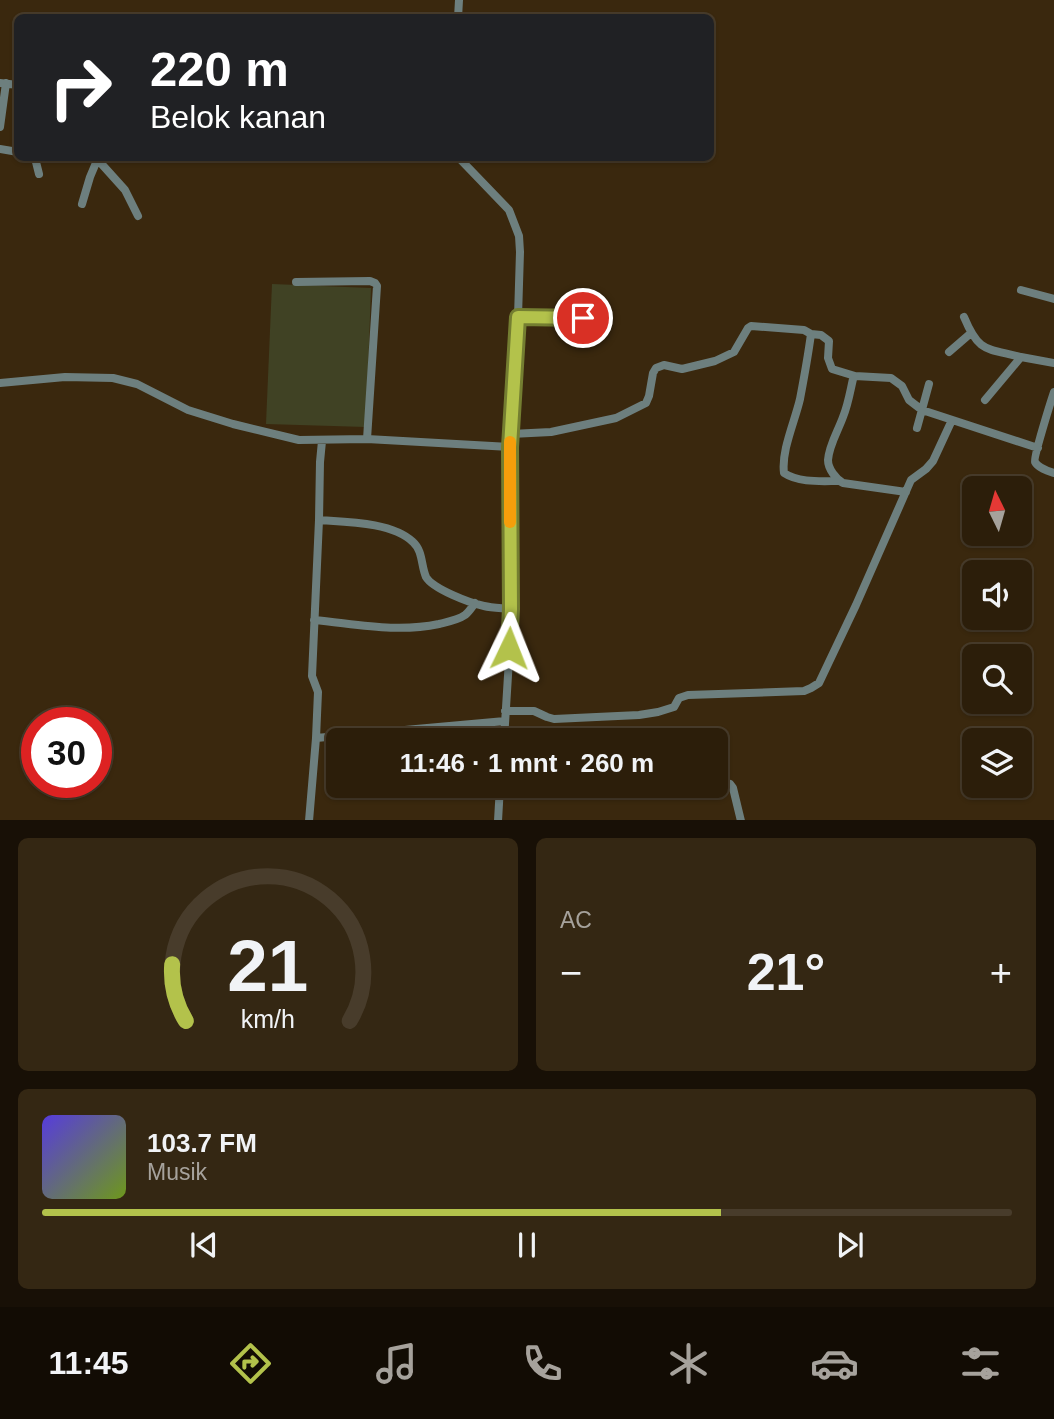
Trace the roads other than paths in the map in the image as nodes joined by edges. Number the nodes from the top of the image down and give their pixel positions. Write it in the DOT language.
graph roads {
  1 [pos="3,83"];
  2 [pos="0,127"];
  3 [pos="37,161"];
  4 [pos="97,161"];
  5 [pos="100,161"];
  6 [pos="462,161"];
  7 [pos="39,174"];
  8 [pos="82,204"];
  9 [pos="138,216"];
  10 [pos="296,282"];
  11 [pos="1021,290"];
  12 [pos="1054,299"];
  13 [pos="518,317"];
  14 [pos="964,317"];
  15 [pos="583,318"];
  16 [pos="971,333"];
  17 [pos="811,334"];
  18 [pos="949,352"];
  19 [pos="1021,357"];
  20 [pos="1054,363"];
  21 [pos="855,376"];
  22 [pos="0,383"];
  23 [pos="929,384"];
  24 [pos="1054,393"];
  25 [pos="985,400"];
  26 [pos="1051,407"];
  27 [pos="922,410"];
  28 [pos="952,420"];
  29 [pos="917,428"];
  30 [pos="511,434"];
  31 [pos="367,439"];
  32 [pos="323,441"];
  33 [pos="510,447"];
  34 [pos="1038,448"];
  35 [pos="1054,473"];
  36 [pos="839,481"];
  37 [pos="906,492"];
  38 [pos="319,520"];
  39 [pos="475,603"];
  40 [pos="511,609"];
  41 [pos="314,620"];
  42 [pos="505,711"];
  43 [pos="505,721"];
  44 [pos="505,728"];
  45 [pos="316,738"];
  46 [pos="728,784"];
  47 [pos="499,798"];
  48 [pos="309,820"];
  49 [pos="498,820"];
  50 [pos="741,820"];
  1 -- 2 [label="street"];
  3 -- 7 [label="street"];
  4 -- 8 [label="street"];
  5 -- 9 [label="street"];
  6 -- 13 [label="street"];
  10 -- 31 [label="street"];
  11 -- 12 [label="street"];
  13 -- 15 [label="street"];
  13 -- 30 [label="street"];
  14 -- 16 [label="street"];
  16 -- 18 [label="street"];
  16 -- 19 [label="street"];
  17 -- 21 [label="street"];
  17 -- 30 [label="street"];
  17 -- 36 [label="street"];
  19 -- 20 [label="street"];
  19 -- 25 [label="street"];
  21 -- 27 [label="street"];
  21 -- 36 [label="street"];
  22 -- 32 [label="street"];
  23 -- 27 [label="street"];
  24 -- 26 [label="street"];
  26 -- 34 [label="street"];
  27 -- 28 [label="street"];
  27 -- 29 [label="street"];
  28 -- 34 [label="street"];
  28 -- 37 [label="street"];
  30 -- 33 [label="street"];
  31 -- 32 [label="street"];
  31 -- 33 [label="street"];
  32 -- 38 [label="street"];
  33 -- 40 [label="street"];
  34 -- 35 [label="street"];
  36 -- 37 [label="street"];
  37 -- 42 [label="street"];
  38 -- 39 [label="street"];
  38 -- 41 [label="street"];
  39 -- 40 [label="street"];
  39 -- 41 [label="street"];
  40 -- 42 [label="street"];
  41 -- 45 [label="street"];
  42 -- 43 [label="street"];
  43 -- 44 [label="street"];
  43 -- 45 [label="street"];
  45 -- 48 [label="street"];
  46 -- 50 [label="street"];
  47 -- 49 [label="street"];
}
